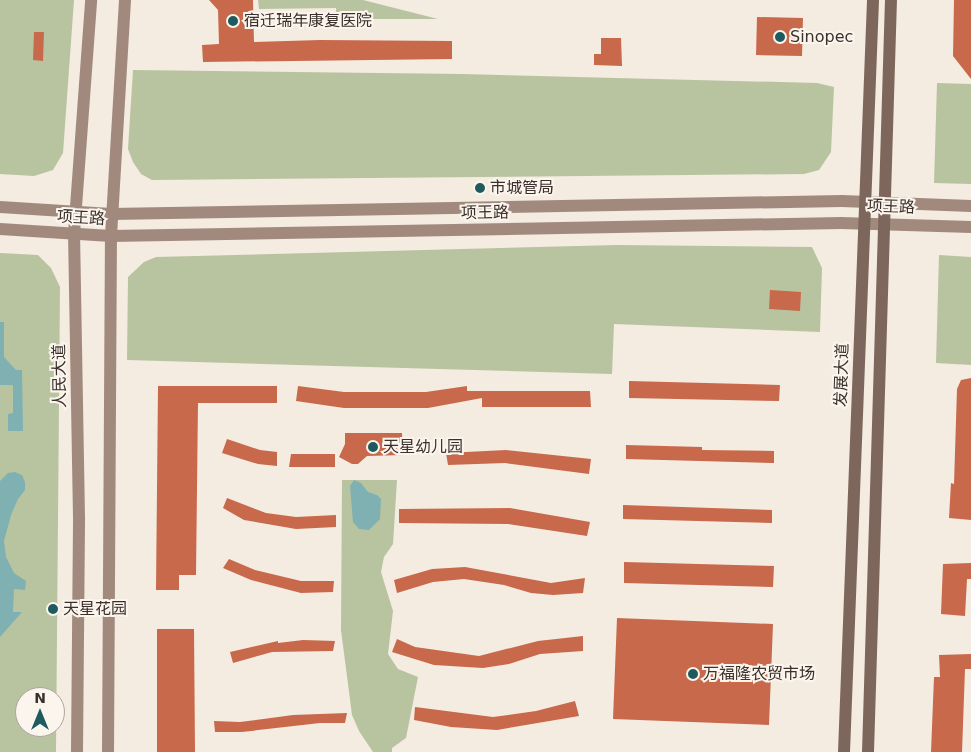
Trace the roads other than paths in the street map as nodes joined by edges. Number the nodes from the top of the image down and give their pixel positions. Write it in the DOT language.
graph roads {
  1 [pos="91,0"];
  2 [pos="125,0"];
  3 [pos="873,0"];
  4 [pos="891,0"];
  5 [pos="866,202"];
  6 [pos="884,202"];
  7 [pos="971,206"];
  8 [pos="0,207"];
  9 [pos="75,212"];
  10 [pos="111,214"];
  11 [pos="864,223"];
  12 [pos="884,223"];
  13 [pos="971,227"];
  14 [pos="0,229"];
  15 [pos="74,234"];
  16 [pos="111,236"];
  17 [pos="77,752"];
  18 [pos="108,752"];
  19 [pos="844,752"];
  20 [pos="868,752"];
  1 -- 9 [label="main road, 人民大道"];
  2 -- 10 [label="main road"];
  3 -- 5 [label="main road, 发展大道"];
  4 -- 6 [label="main road"];
  5 -- 6 [label="main road, 项王路"];
  5 -- 10 [label="main road, 项王路"];
  5 -- 11 [label="main road, 发展大道"];
  6 -- 7 [label="main road, 项王路"];
  6 -- 12 [label="main road"];
  8 -- 9 [label="main road, 项王路"];
  9 -- 10 [label="main road, 项王路"];
  9 -- 15 [label="main road, 人民大道"];
  10 -- 16 [label="main road"];
  11 -- 12 [label="main road, 项王路"];
  11 -- 16 [label="main road, 项王路"];
  11 -- 19 [label="main road, 发展大道"];
  12 -- 13 [label="main road, 项王路"];
  12 -- 20 [label="main road"];
  14 -- 15 [label="main road, 项王路"];
  15 -- 16 [label="main road, 项王路"];
  15 -- 17 [label="main road, 人民大道"];
  16 -- 18 [label="main road"];
}
